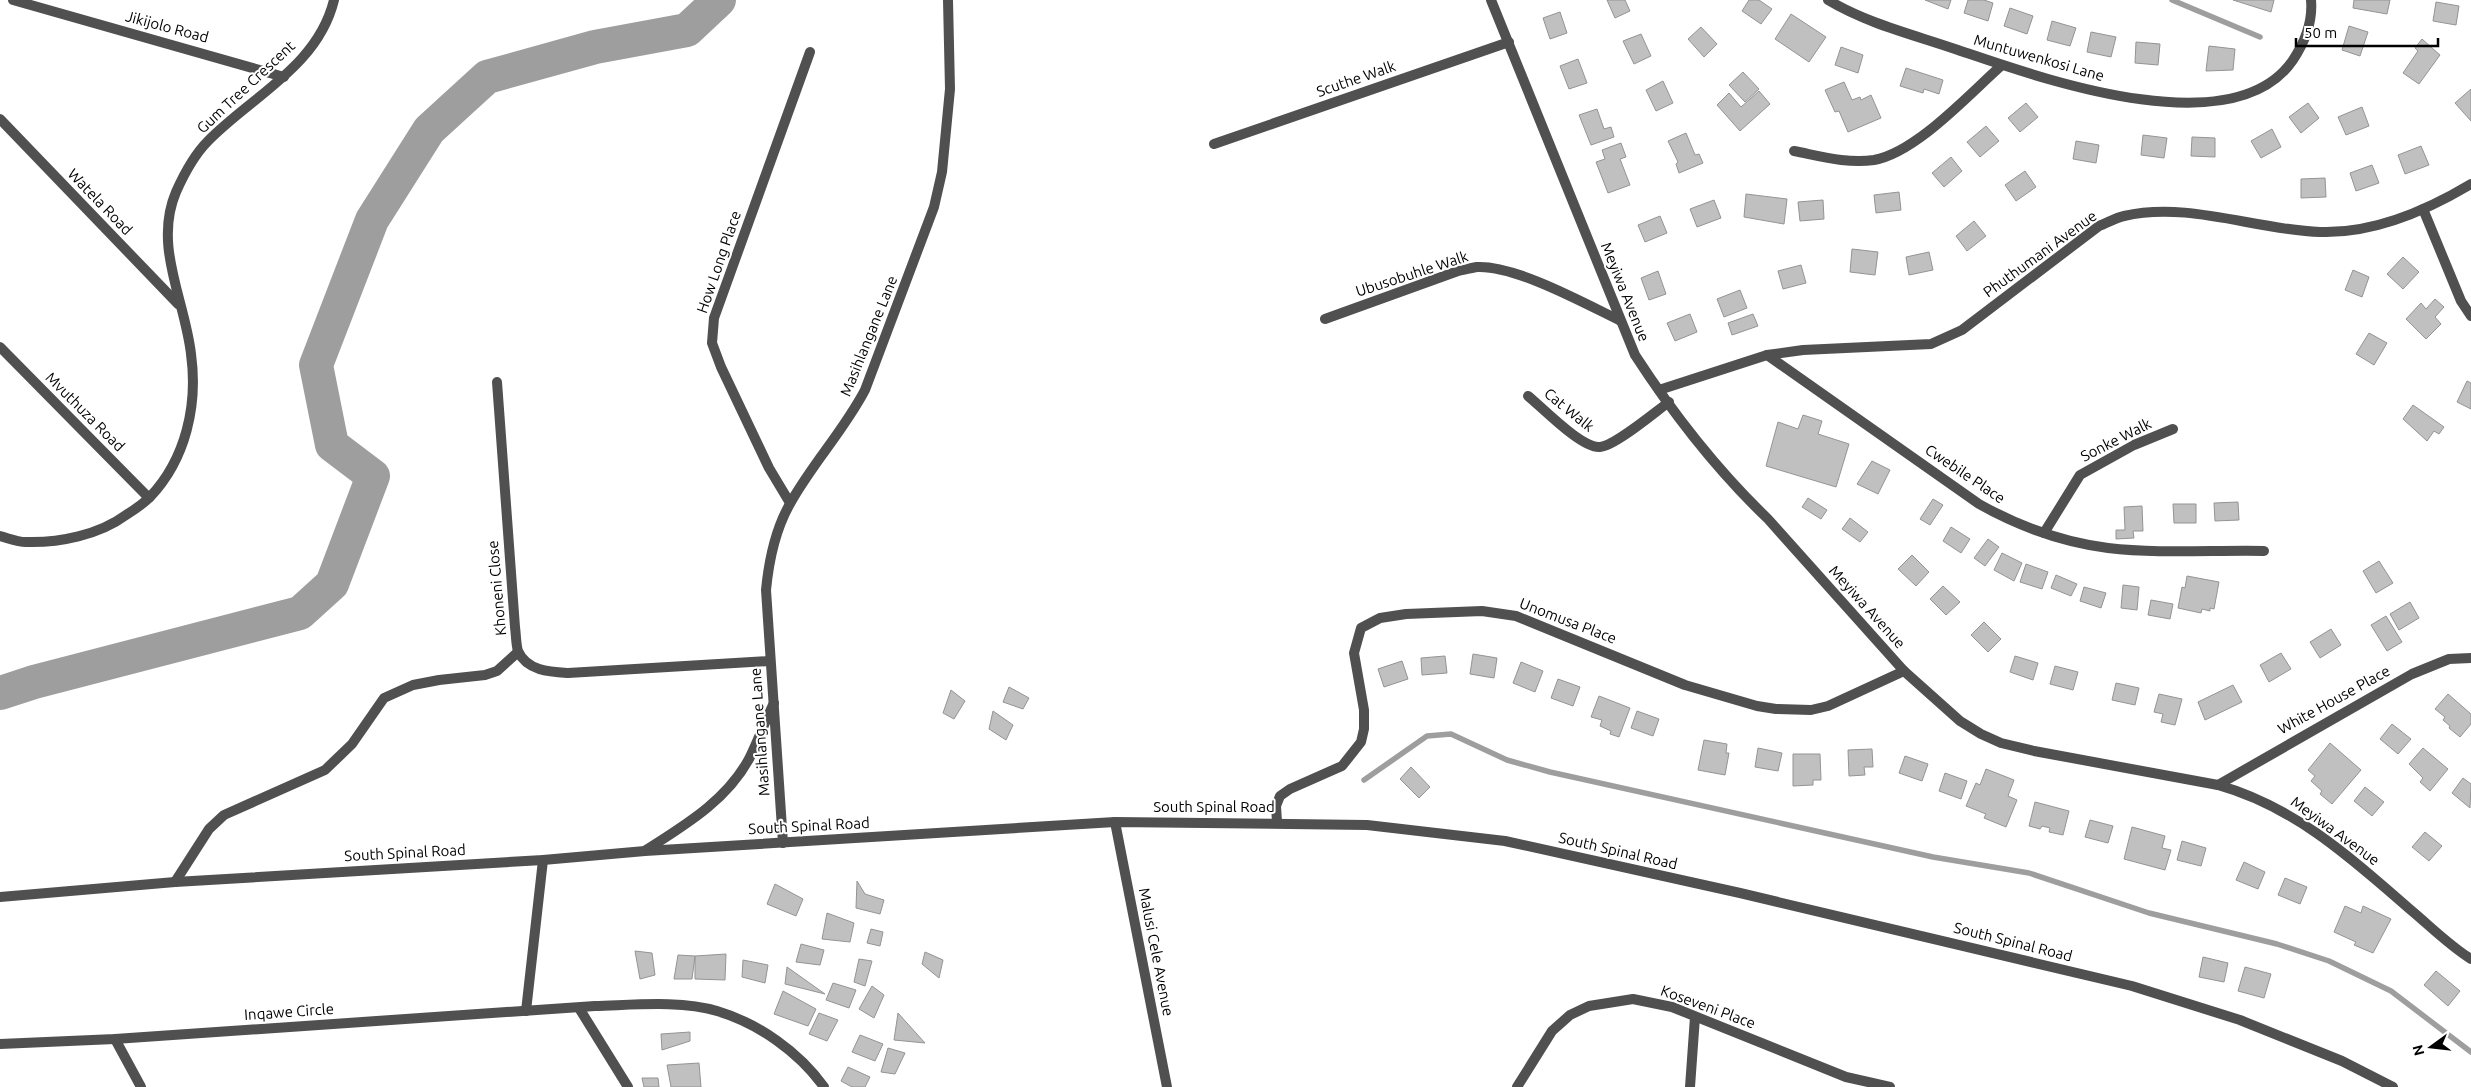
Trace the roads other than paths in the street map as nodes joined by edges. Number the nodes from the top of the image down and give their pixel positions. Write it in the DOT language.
graph roads {
  1 [pos="13,0"];
  2 [pos="334,0"];
  3 [pos="948,0"];
  4 [pos="1491,0"];
  5 [pos="1828,0"];
  6 [pos="2311,0"];
  7 [pos="1509,42"];
  8 [pos="810,52"];
  9 [pos="2002,65"];
  10 [pos="284,77"];
  11 [pos="0,119"];
  12 [pos="1214,144"];
  13 [pos="1794,151"];
  14 [pos="2471,184"];
  15 [pos="2423,209"];
  16 [pos="179,305"];
  17 [pos="2471,316"];
  18 [pos="1325,318"];
  19 [pos="1619,320"];
  20 [pos="0,347"];
  21 [pos="1767,355"];
  22 [pos="497,382"];
  23 [pos="1659,390"];
  24 [pos="1528,396"];
  25 [pos="1668,402"];
  26 [pos="2173,429"];
  27 [pos="150,498"];
  28 [pos="790,504"];
  29 [pos="2044,533"];
  30 [pos="0,536"];
  31 [pos="2264,551"];
  32 [pos="518,652"];
  33 [pos="2471,658"];
  34 [pos="770,661"];
  35 [pos="1904,671"];
  36 [pos="774,702"];
  37 [pos="2218,785"];
  38 [pos="1115,822"];
  39 [pos="1277,822"];
  40 [pos="783,843"];
  41 [pos="645,851"];
  42 [pos="543,860"];
  43 [pos="175,882"];
  44 [pos="0,897"];
  45 [pos="2471,959"];
  46 [pos="580,1008"];
  47 [pos="526,1011"];
  48 [pos="1695,1017"];
  49 [pos="115,1039"];
  50 [pos="0,1044"];
  51 [pos="140,1087"];
  52 [pos="628,1087"];
  53 [pos="824,1087"];
  54 [pos="1167,1087"];
  55 [pos="1517,1087"];
  56 [pos="1690,1087"];
  57 [pos="1890,1087"];
  58 [pos="2393,1087"];
  1 -- 10 [label="street, Jikijolo Road"];
  2 -- 10 [label="street, Gum Tree Crescent"];
  3 -- 28 [label="street, Masihlangane Lane"];
  4 -- 7 [label="street, Meyiwa Avenue"];
  5 -- 9 [label="street, Muntuwenkosi Lane"];
  6 -- 9 [label="street, Muntuwenkosi Lane"];
  7 -- 12 [label="street, Scuthe Walk"];
  7 -- 19 [label="street, Meyiwa Avenue"];
  8 -- 28 [label="street, How Long Place"];
  9 -- 13 [label="street"];
  10 -- 16 [label="street, Gum Tree Crescent"];
  11 -- 16 [label="street, Watela Road"];
  14 -- 15 [label="street, Phuthumani Avenue"];
  15 -- 17 [label="street"];
  15 -- 21 [label="street, Phuthumani Avenue"];
  16 -- 27 [label="street, Gum Tree Crescent"];
  18 -- 19 [label="street, Ubusobuhle Walk"];
  19 -- 23 [label="street, Meyiwa Avenue"];
  20 -- 27 [label="street, Mvuthuza Road"];
  21 -- 23 [label="street, Phuthumani Avenue"];
  21 -- 29 [label="street, Cwebile Place"];
  22 -- 32 [label="street, Khoneni Close"];
  23 -- 25 [label="street, Meyiwa Avenue"];
  24 -- 25 [label="street, Cat Walk"];
  25 -- 35 [label="street, Meyiwa Avenue"];
  26 -- 29 [label="street, Sonke Walk"];
  27 -- 30 [label="street, Gum Tree Crescent"];
  28 -- 34 [label="street, Masihlangane Lane"];
  29 -- 31 [label="street, Cwebile Place"];
  32 -- 34 [label="street, Khoneni Close"];
  32 -- 43 [label="street"];
  33 -- 37 [label="street, White House Place"];
  34 -- 36 [label="street, Masihlangane Lane"];
  35 -- 37 [label="street, Meyiwa Avenue"];
  35 -- 39 [label="street, Unomusa Place"];
  36 -- 40 [label="street, Masihlangane Lane"];
  36 -- 41 [label="street"];
  37 -- 45 [label="street, Meyiwa Avenue"];
  38 -- 39 [label="street, South Spinal Road"];
  38 -- 40 [label="street, South Spinal Road"];
  38 -- 54 [label="street, Malusi Cele Avenue"];
  39 -- 58 [label="street, South Spinal Road"];
  40 -- 41 [label="street, South Spinal Road"];
  41 -- 42 [label="street, South Spinal Road"];
  42 -- 43 [label="street, South Spinal Road"];
  42 -- 47 [label="street"];
  43 -- 44 [label="street, South Spinal Road"];
  46 -- 47 [label="street, Inqawe Circle"];
  46 -- 52 [label="street"];
  46 -- 53 [label="street, Inqawe Circle"];
  47 -- 49 [label="street, Inqawe Circle"];
  48 -- 55 [label="street, Koseveni Place"];
  48 -- 56 [label="street"];
  48 -- 57 [label="street, Koseveni Place"];
  49 -- 50 [label="street, Inqawe Circle"];
  49 -- 51 [label="street"];
}
